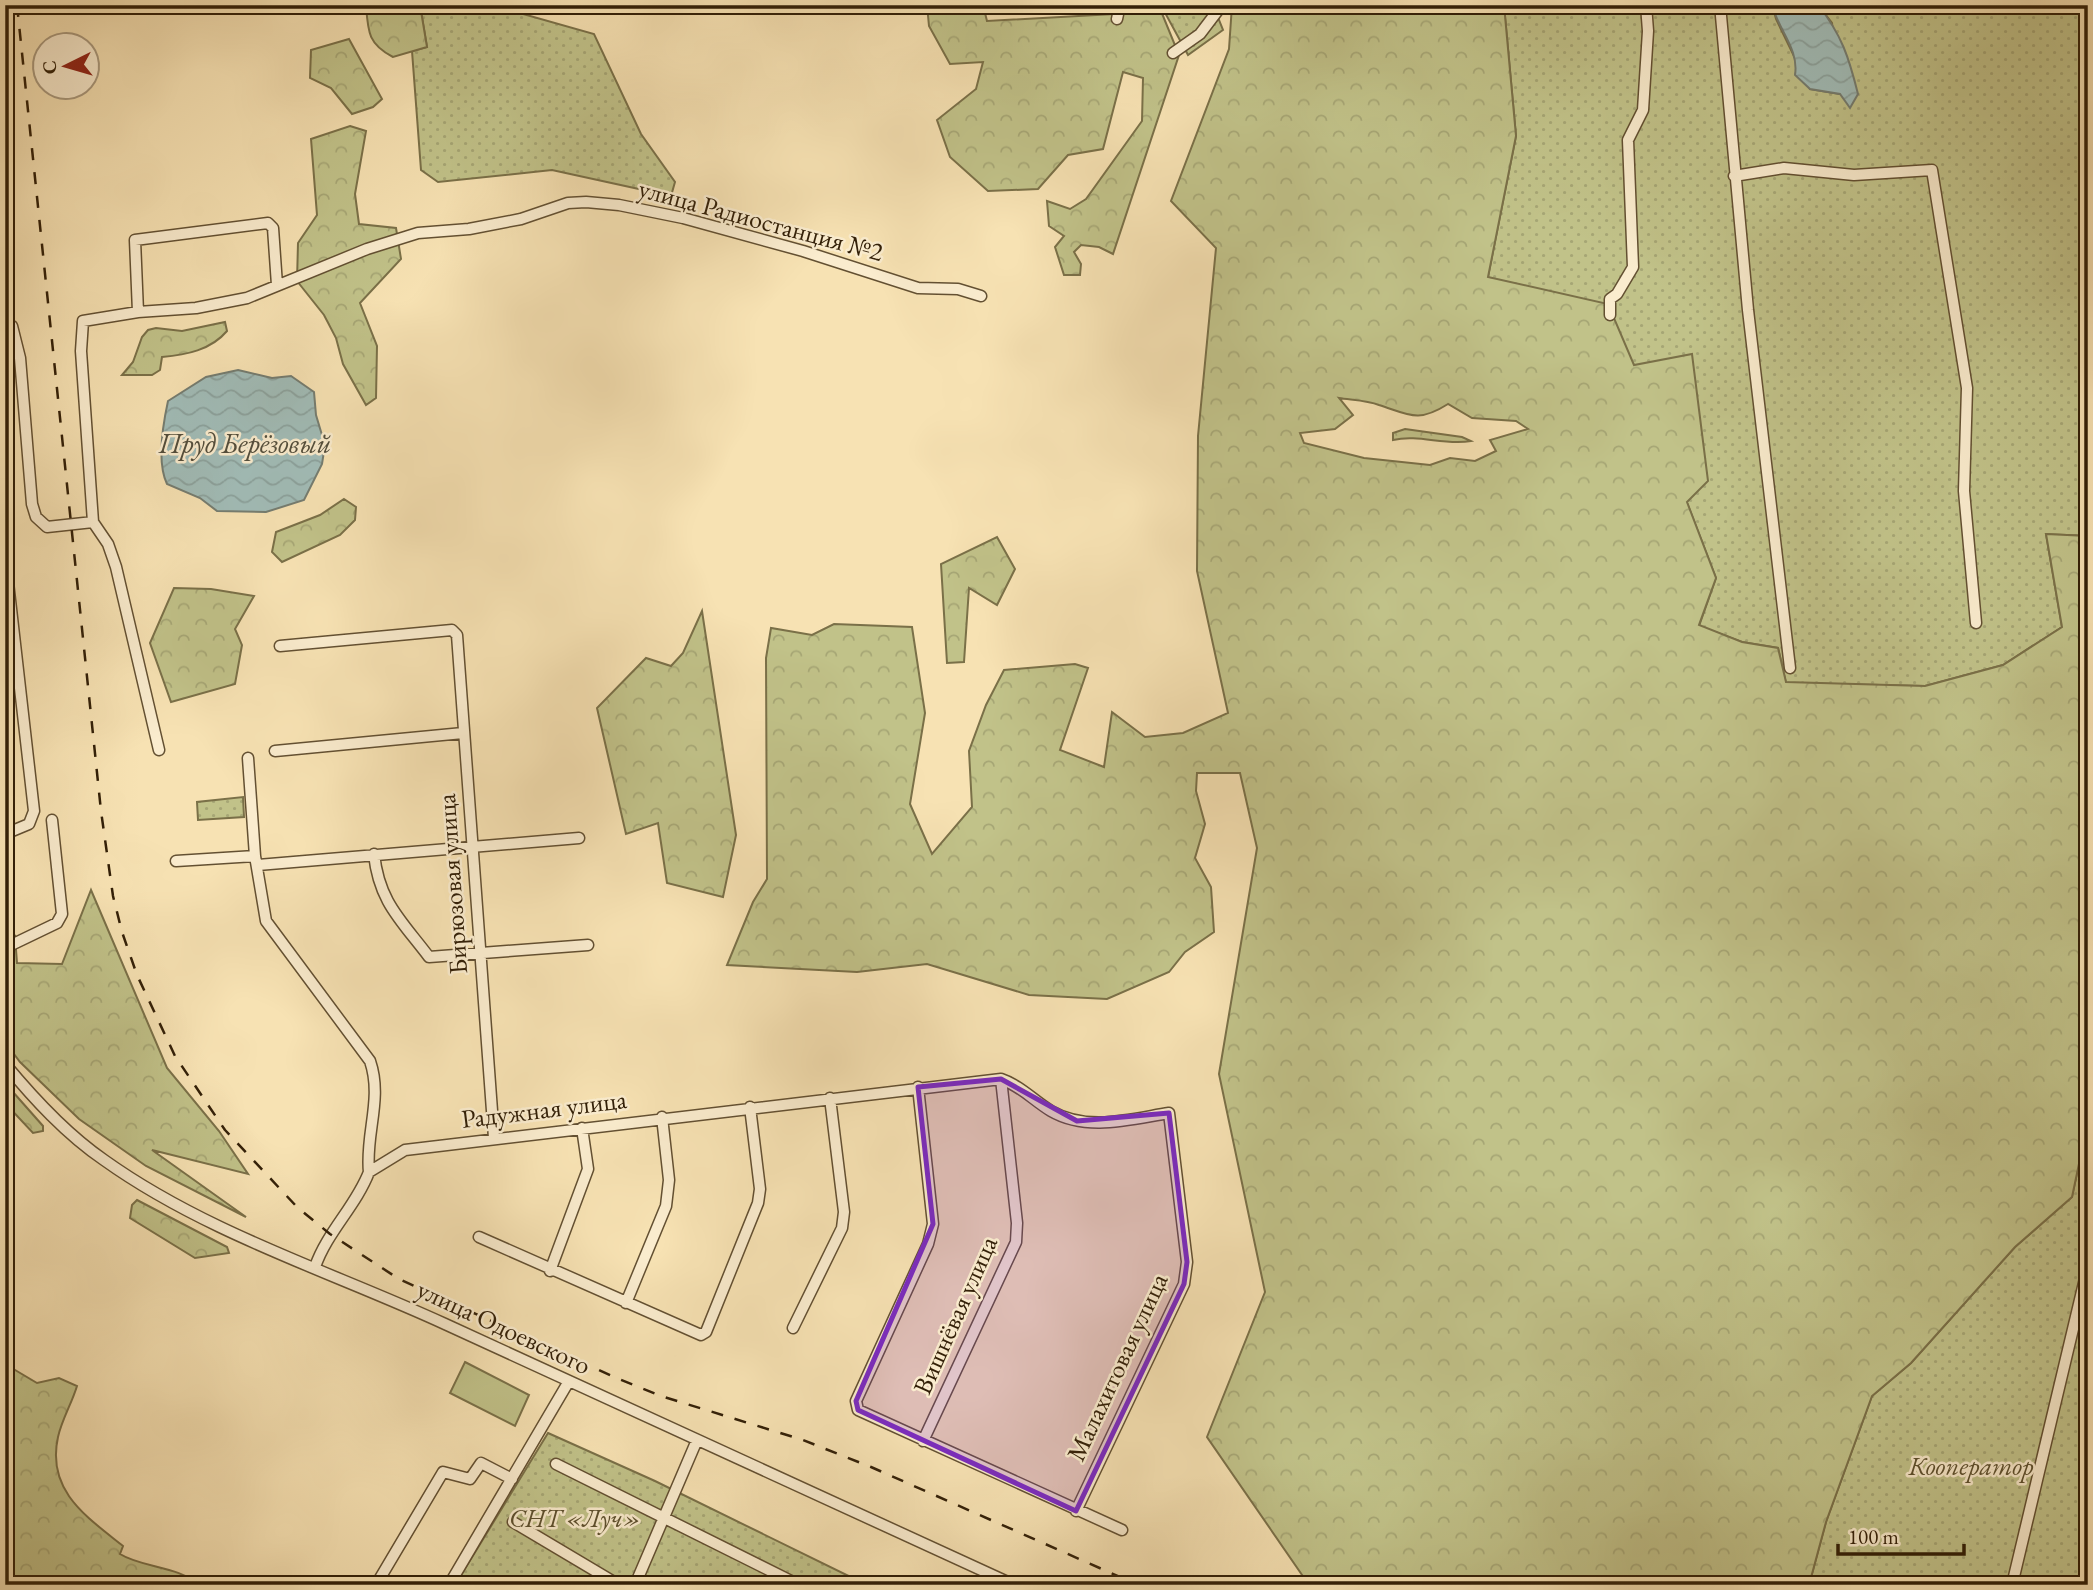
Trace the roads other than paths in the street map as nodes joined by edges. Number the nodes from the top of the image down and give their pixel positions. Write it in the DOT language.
graph roads {
  1 [pos="1120,5"];
  2 [pos="1222,5"];
  3 [pos="1646,5"];
  4 [pos="1720,5"];
  5 [pos="1117,19"];
  6 [pos="1173,53"];
  7 [pos="1734,176"];
  8 [pos="277,285"];
  9 [pos="981,296"];
  10 [pos="138,312"];
  11 [pos="1610,316"];
  12 [pos="5,323"];
  13 [pos="93,522"];
  14 [pos="5,556"];
  15 [pos="1976,623"];
  16 [pos="280,646"];
  17 [pos="1790,668"];
  18 [pos="464,733"];
  19 [pos="159,750"];
  20 [pos="275,751"];
  21 [pos="248,758"];
  22 [pos="52,821"];
  23 [pos="5,834"];
  24 [pos="579,838"];
  25 [pos="472,846"];
  26 [pos="374,854"];
  27 [pos="256,860"];
  28 [pos="176,861"];
  29 [pos="588,945"];
  30 [pos="5,948"];
  31 [pos="481,955"];
  32 [pos="5,1064"];
  33 [pos="1000,1079"];
  34 [pos="918,1087"];
  35 [pos="830,1098"];
  36 [pos="750,1107"];
  37 [pos="662,1117"];
  38 [pos="582,1128"];
  39 [pos="494,1138"];
  40 [pos="369,1172"];
  41 [pos="479,1237"];
  42 [pos="2088,1266"];
  43 [pos="315,1267"];
  44 [pos="550,1270"];
  45 [pos="626,1303"];
  46 [pos="793,1328"];
  47 [pos="569,1381"];
  48 [pos="697,1440"];
  49 [pos="923,1441"];
  50 [pos="556,1464"];
  51 [pos="512,1479"];
  52 [pos="1076,1511"];
  53 [pos="665,1518"];
  54 [pos="513,1522"];
  55 [pos="1122,1530"];
  56 [pos="376,1585"];
  57 [pos="449,1585"];
  58 [pos="619,1585"];
  59 [pos="635,1585"];
  60 [pos="799,1585"];
  61 [pos="1014,1585"];
  62 [pos="2012,1585"];
  1 -- 5 [label="street"];
  2 -- 6 [label="street"];
  3 -- 11 [label="street"];
  4 -- 7 [label="street"];
  7 -- 15 [label="street"];
  7 -- 17 [label="street"];
  8 -- 9 [label="street, улица Радиостанция №2"];
  8 -- 10 [label="street, улица Радиостанция №2"];
  8 -- 10 [label="street"];
  10 -- 13 [label="street, улица Радиостанция №2"];
  12 -- 13 [label="street"];
  13 -- 19 [label="street"];
  14 -- 23 [label="street"];
  16 -- 18 [label="street, Бирюзовая улица"];
  18 -- 20 [label="street"];
  18 -- 25 [label="street, Бирюзовая улица"];
  21 -- 27 [label="street"];
  22 -- 30 [label="street"];
  24 -- 25 [label="street"];
  25 -- 26 [label="street"];
  25 -- 31 [label="street, Бирюзовая улица"];
  26 -- 27 [label="street"];
  26 -- 31 [label="street"];
  27 -- 28 [label="street"];
  27 -- 40 [label="street"];
  29 -- 31 [label="street"];
  31 -- 39 [label="street, Бирюзовая улица"];
  32 -- 43 [label="street, улица Одоевского"];
  33 -- 34 [label="street, Радужная улица"];
  33 -- 49 [label="street, Вишнёвая улица"];
  33 -- 52 [label="street, Малахитовая улица"];
  34 -- 35 [label="street, Радужная улица"];
  34 -- 49 [label="street"];
  35 -- 36 [label="street, Радужная улица"];
  35 -- 46 [label="street"];
  36 -- 37 [label="street, Радужная улица"];
  36 -- 45 [label="street"];
  37 -- 38 [label="street, Радужная улица"];
  37 -- 45 [label="street"];
  38 -- 39 [label="street, Радужная улица"];
  38 -- 44 [label="street"];
  39 -- 40 [label="street, Радужная улица"];
  40 -- 43 [label="street"];
  41 -- 44 [label="street"];
  42 -- 62 [label="street"];
  43 -- 47 [label="street, улица Одоевского"];
  44 -- 45 [label="street"];
  47 -- 48 [label="street, улица Одоевского"];
  47 -- 51 [label="street"];
  48 -- 53 [label="street"];
  48 -- 61 [label="street, улица Одоевского"];
  49 -- 52 [label="street"];
  50 -- 53 [label="street"];
  51 -- 56 [label="street"];
  51 -- 57 [label="street"];
  52 -- 55 [label="street"];
  53 -- 59 [label="street"];
  53 -- 60 [label="street"];
  54 -- 58 [label="street"];
}
